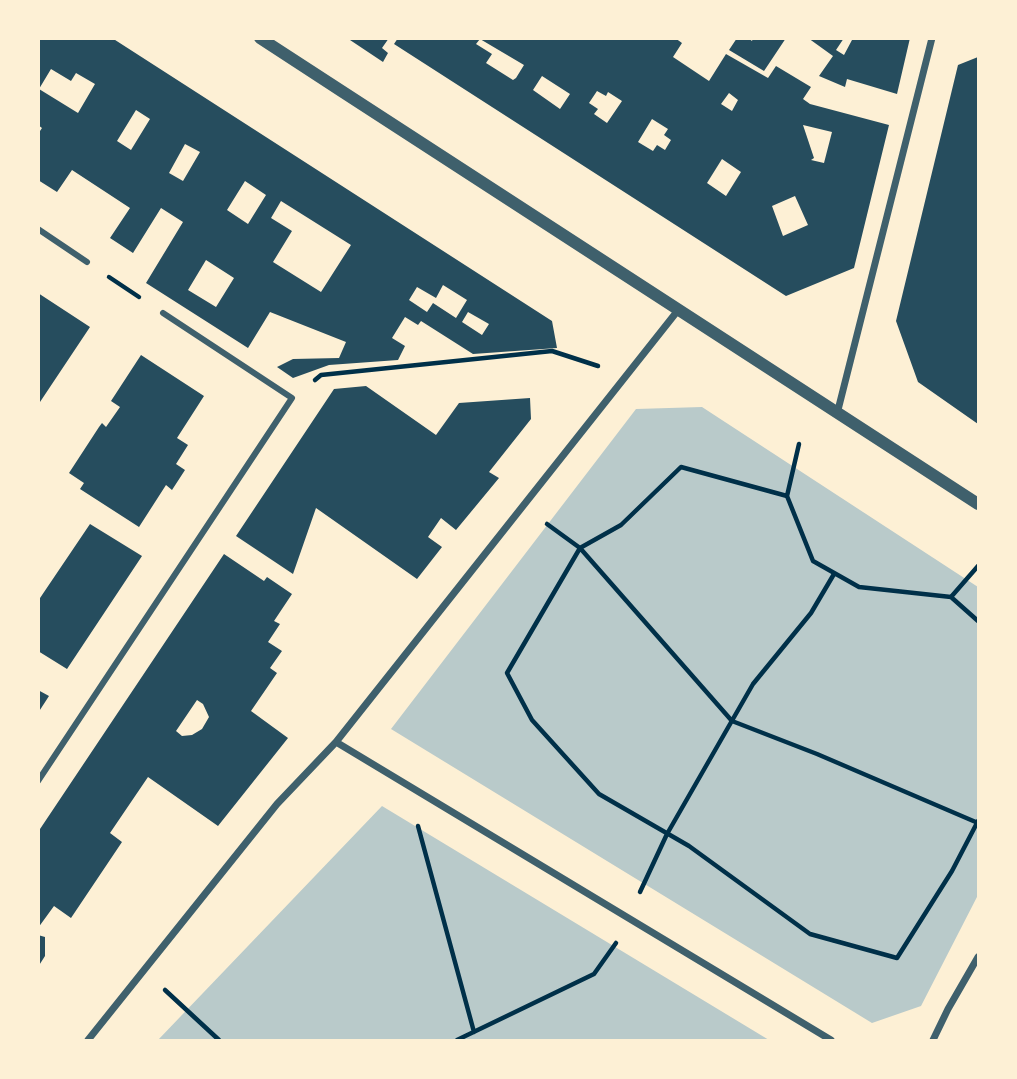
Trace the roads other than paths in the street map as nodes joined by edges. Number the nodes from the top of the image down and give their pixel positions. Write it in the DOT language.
graph roads {
  1 [pos="260,38"];
  2 [pos="932,38"];
  3 [pos="38,229"];
  4 [pos="87,262"];
  5 [pos="680,309"];
  6 [pos="163,313"];
  7 [pos="838,410"];
  8 [pos="978,504"];
  9 [pos="336,742"];
  10 [pos="38,781"];
  11 [pos="978,957"];
  12 [pos="88,1041"];
  13 [pos="831,1041"];
  14 [pos="933,1041"];
  1 -- 5 [label="street"];
  2 -- 7 [label="street"];
  3 -- 4 [label="street"];
  5 -- 7 [label="street"];
  5 -- 9 [label="street"];
  6 -- 10 [label="street"];
  7 -- 8 [label="street"];
  9 -- 12 [label="street"];
  9 -- 13 [label="street"];
  11 -- 14 [label="street"];
}
